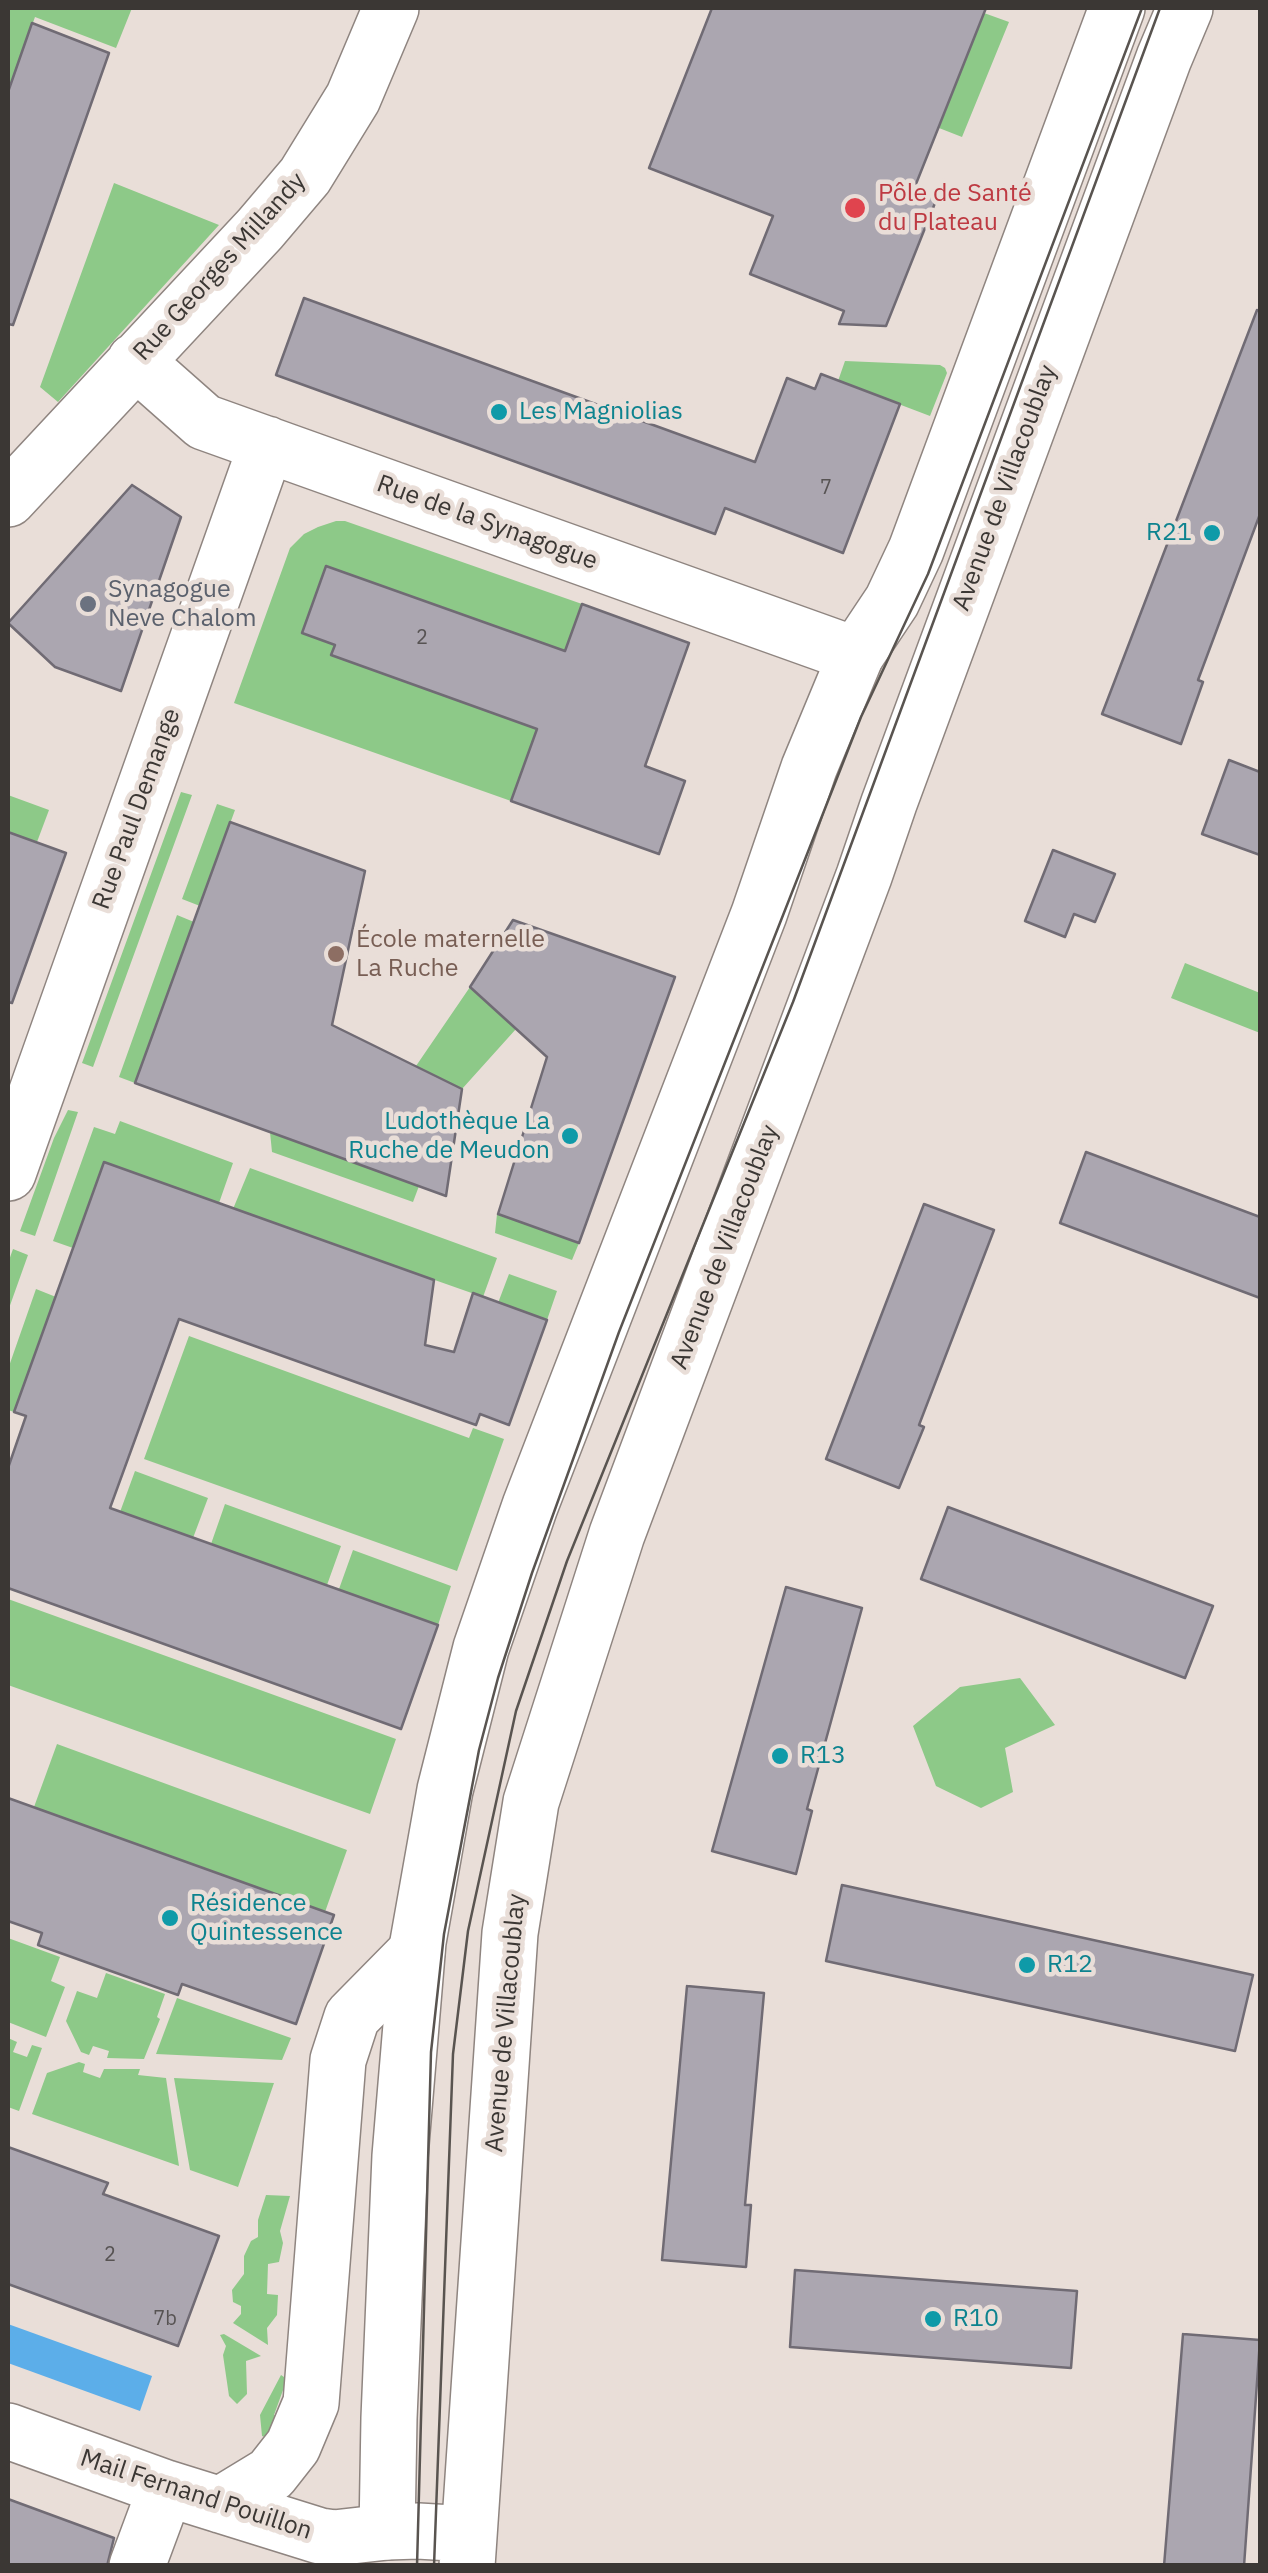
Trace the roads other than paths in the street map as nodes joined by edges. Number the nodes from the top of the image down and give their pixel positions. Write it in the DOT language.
graph roads {
  1 [pos="391,8"];
  2 [pos="1117,8"];
  3 [pos="1184,8"];
  4 [pos="135,361"];
  5 [pos="267,444"];
  6 [pos="8,499"];
  7 [pos="856,655"];
  8 [pos="8,1173"];
  9 [pos="418,1951"];
  10 [pos="8,2431"];
  11 [pos="166,2488"];
  12 [pos="220,2505"];
  13 [pos="388,2532"];
  14 [pos="468,2550"];
  15 [pos="315,2551"];
  16 [pos="137,2566"];
  1 -- 4 [label="street, Rue Georges Millandy"];
  2 -- 7 [label="street"];
  3 -- 14 [label="street, Avenue de Villacoublay"];
  4 -- 5 [label="street, Rue de la Synagogue"];
  4 -- 6 [label="street, Rue Georges Millandy"];
  5 -- 7 [label="street, Rue de la Synagogue"];
  5 -- 8 [label="street, Rue Paul Demange"];
  7 -- 9 [label="street"];
  9 -- 12 [label="street"];
  9 -- 13 [label="street"];
  10 -- 11 [label="street, Mail Fernand Pouillon"];
  11 -- 12 [label="street, Mail Fernand Pouillon"];
  11 -- 16 [label="street"];
  12 -- 15 [label="street, Mail Fernand Pouillon"];
  13 -- 14 [label="street, Avenue de Villacoublay"];
  13 -- 15 [label="street, Mail Fernand Pouillon"];
}
